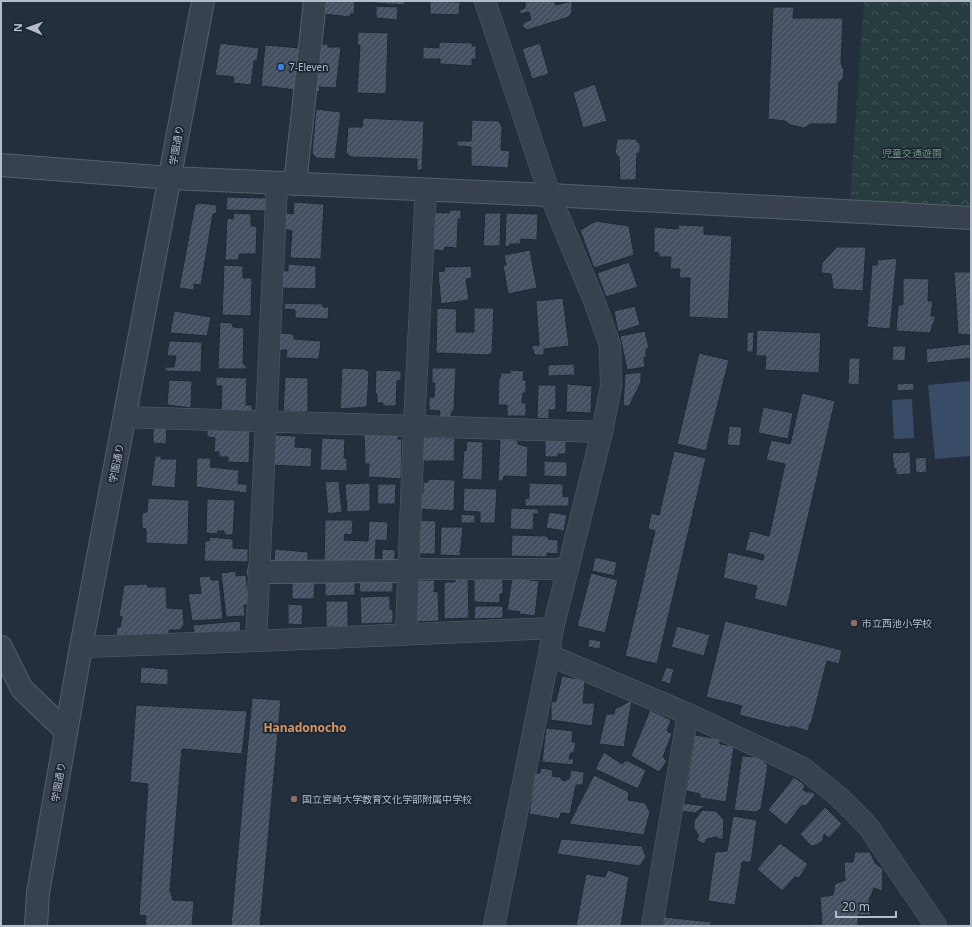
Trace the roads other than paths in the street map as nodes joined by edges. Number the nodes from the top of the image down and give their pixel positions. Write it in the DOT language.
graph roads {
  1 [pos="203,1"];
  2 [pos="315,1"];
  3 [pos="485,1"];
  4 [pos="1,165"];
  5 [pos="170,178"];
  6 [pos="286,183"];
  7 [pos="426,190"];
  8 [pos="550,195"];
  9 [pos="971,218"];
  10 [pos="124,417"];
  11 [pos="266,422"];
  12 [pos="414,426"];
  13 [pos="602,432"];
  14 [pos="568,568"];
  15 [pos="409,570"];
  16 [pos="259,572"];
  17 [pos="552,628"];
  18 [pos="406,634"];
  19 [pos="256,641"];
  20 [pos="1,647"];
  21 [pos="81,647"];
  22 [pos="549,655"];
  23 [pos="688,714"];
  24 [pos="66,731"];
  25 [pos="36,926"];
  26 [pos="494,926"];
  27 [pos="652,926"];
  28 [pos="936,926"];
  1 -- 5 [label="street, 学園通り"];
  2 -- 6 [label="street"];
  3 -- 8 [label="street"];
  4 -- 5 [label="street"];
  5 -- 6 [label="street"];
  5 -- 10 [label="street, 学園通り"];
  6 -- 7 [label="street"];
  6 -- 11 [label="street"];
  7 -- 8 [label="street"];
  7 -- 12 [label="street"];
  8 -- 9 [label="street"];
  8 -- 13 [label="street"];
  10 -- 11 [label="street"];
  10 -- 21 [label="street, 学園通り"];
  11 -- 12 [label="street"];
  11 -- 16 [label="street"];
  12 -- 13 [label="street"];
  12 -- 15 [label="street"];
  13 -- 14 [label="street"];
  14 -- 15 [label="street"];
  14 -- 17 [label="street"];
  15 -- 16 [label="street"];
  15 -- 18 [label="street"];
  16 -- 19 [label="street"];
  17 -- 18 [label="street"];
  17 -- 22 [label="street"];
  18 -- 19 [label="street"];
  19 -- 21 [label="street"];
  20 -- 24 [label="street"];
  21 -- 24 [label="street, 学園通り"];
  22 -- 23 [label="street"];
  22 -- 26 [label="street"];
  23 -- 27 [label="street"];
  23 -- 28 [label="street"];
  24 -- 25 [label="street, 学園通り"];
}
